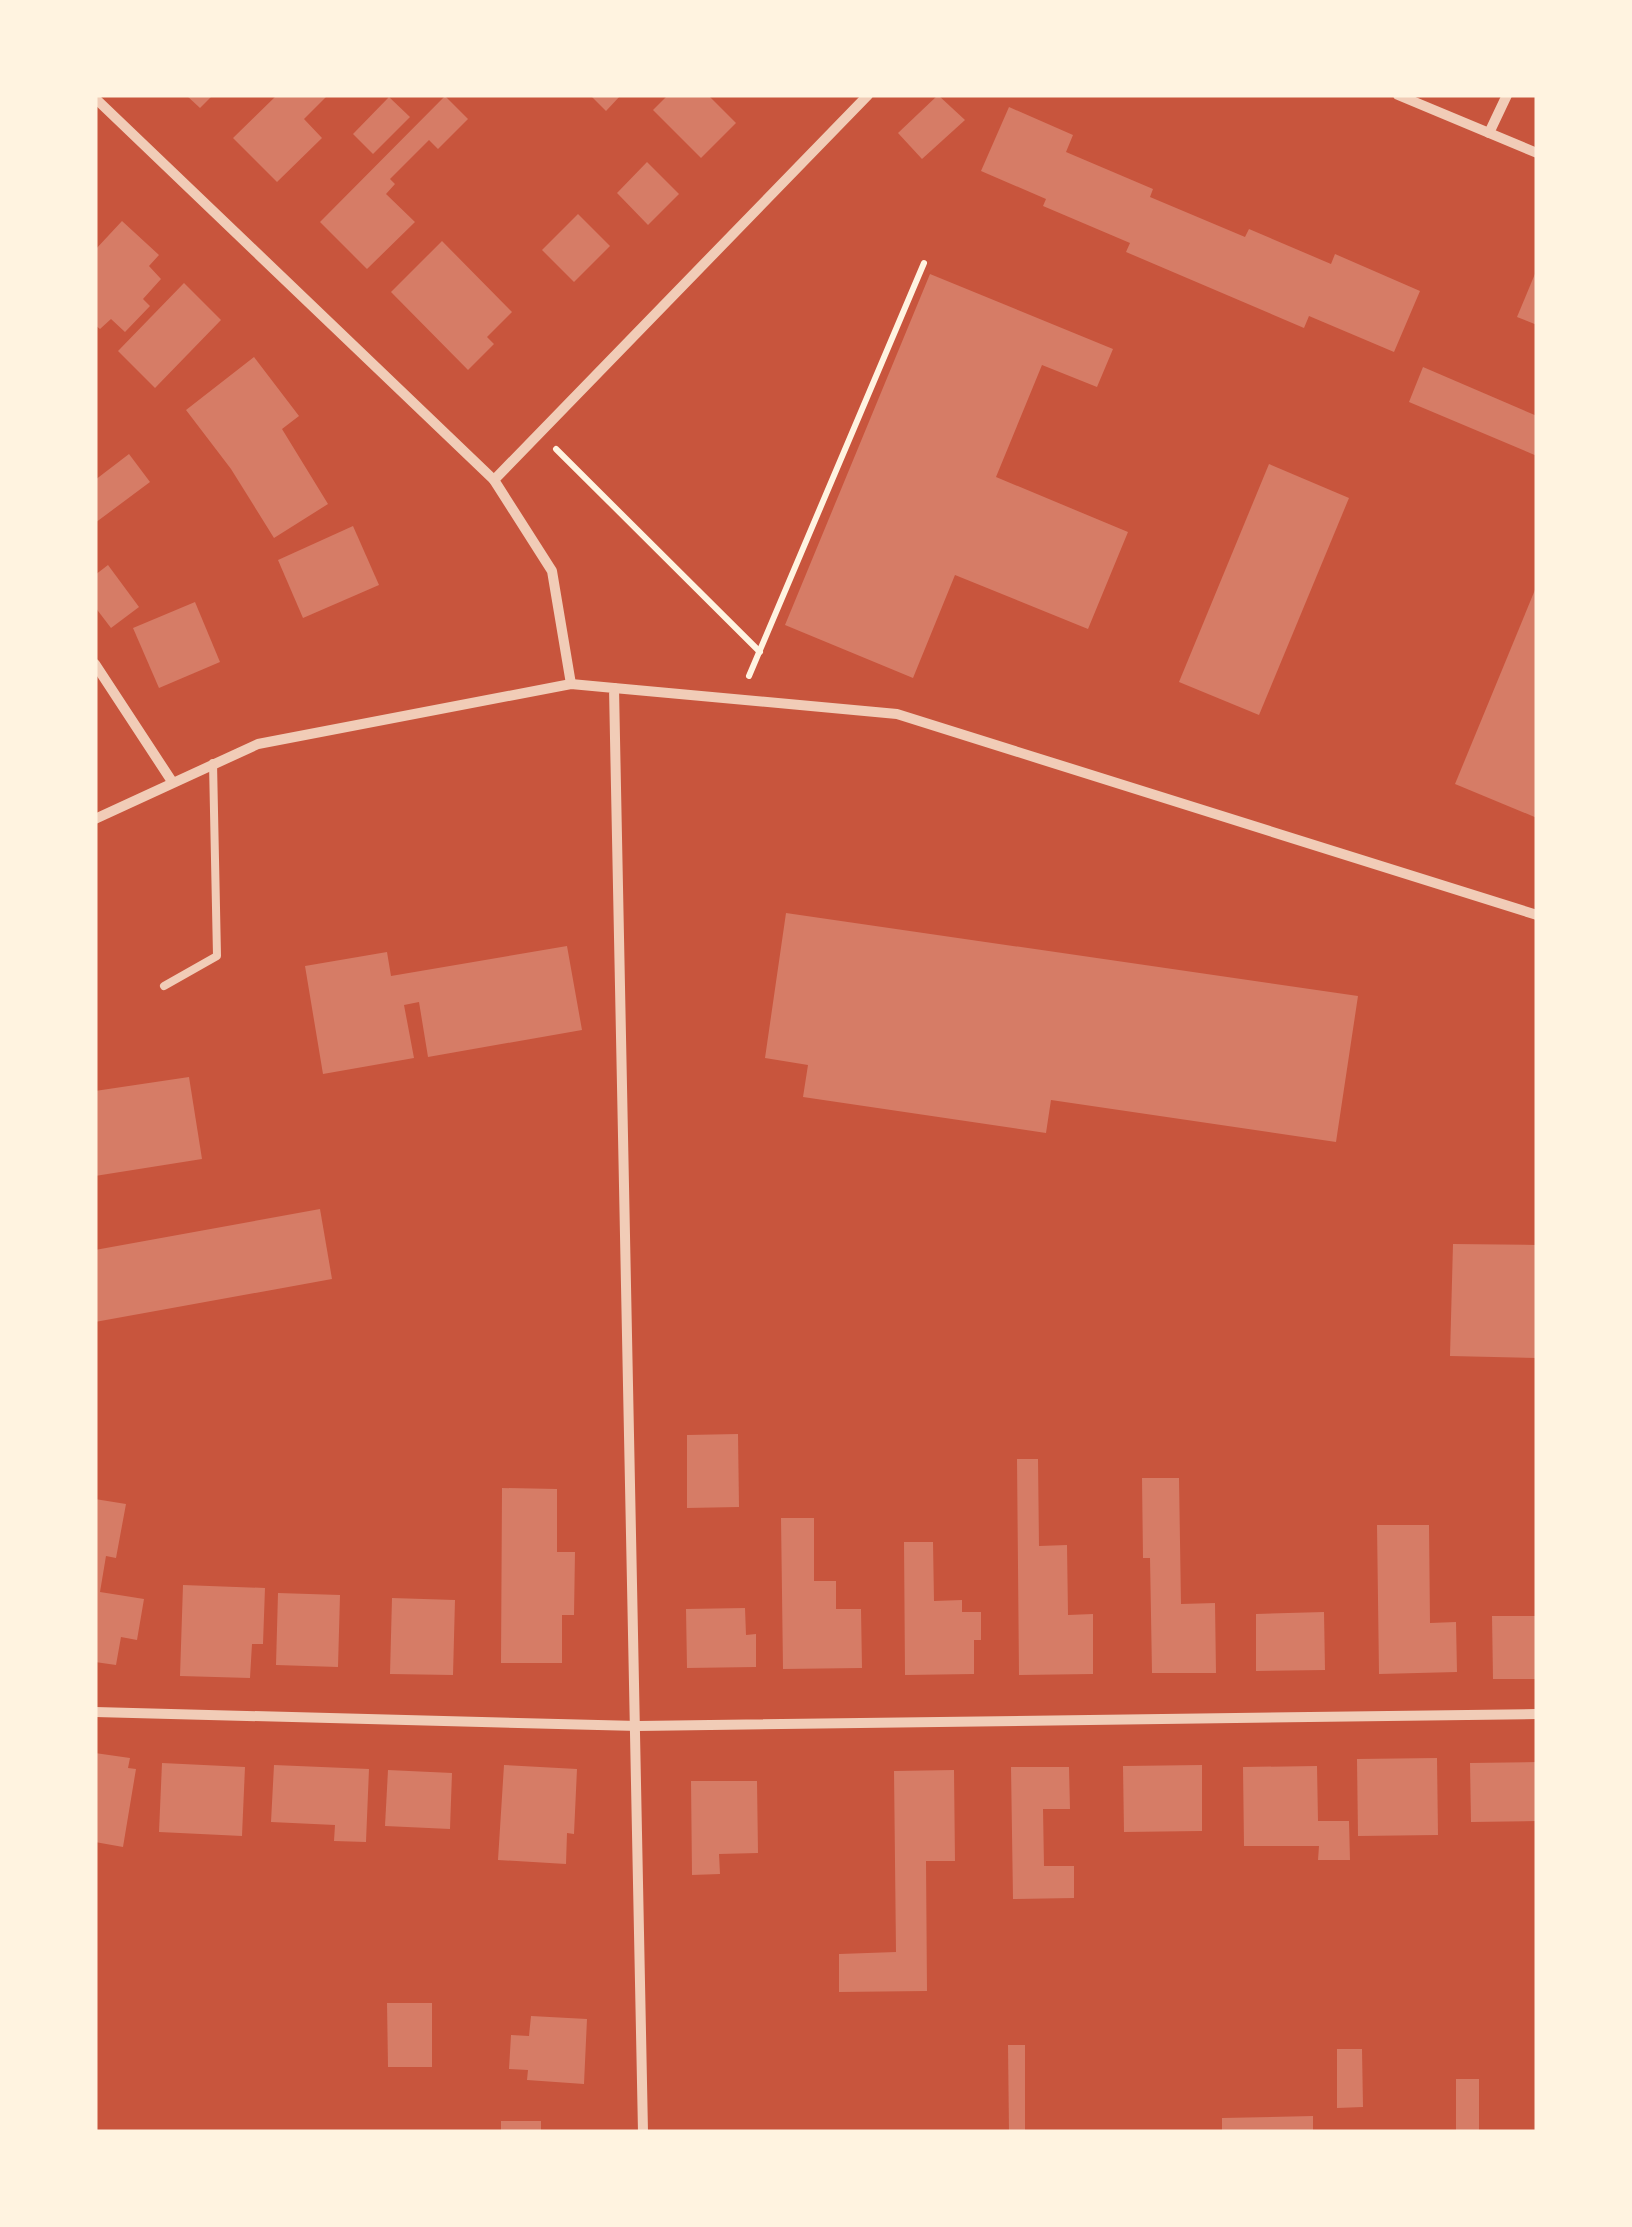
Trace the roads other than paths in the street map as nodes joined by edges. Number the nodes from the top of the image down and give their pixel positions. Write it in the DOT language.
graph roads {
  1 [pos="868,95"];
  2 [pos="1398,95"];
  3 [pos="1508,95"];
  4 [pos="95,98"];
  5 [pos="1490,133"];
  6 [pos="1537,153"];
  7 [pos="494,480"];
  8 [pos="95,664"];
  9 [pos="571,684"];
  10 [pos="614,688"];
  11 [pos="213,763"];
  12 [pos="171,780"];
  13 [pos="95,819"];
  14 [pos="1537,915"];
  15 [pos="164,986"];
  16 [pos="95,1712"];
  17 [pos="1537,1714"];
  18 [pos="638,1726"];
  19 [pos="643,2132"];
  1 -- 7 [label="street"];
  2 -- 5 [label="street"];
  3 -- 5 [label="street"];
  4 -- 7 [label="street"];
  5 -- 6 [label="street"];
  7 -- 9 [label="street"];
  8 -- 12 [label="street"];
  9 -- 10 [label="street"];
  9 -- 11 [label="street"];
  10 -- 14 [label="street"];
  10 -- 18 [label="street"];
  11 -- 12 [label="street"];
  11 -- 15 [label="lane"];
  12 -- 13 [label="street"];
  16 -- 18 [label="street"];
  17 -- 18 [label="street"];
  18 -- 19 [label="street"];
}
